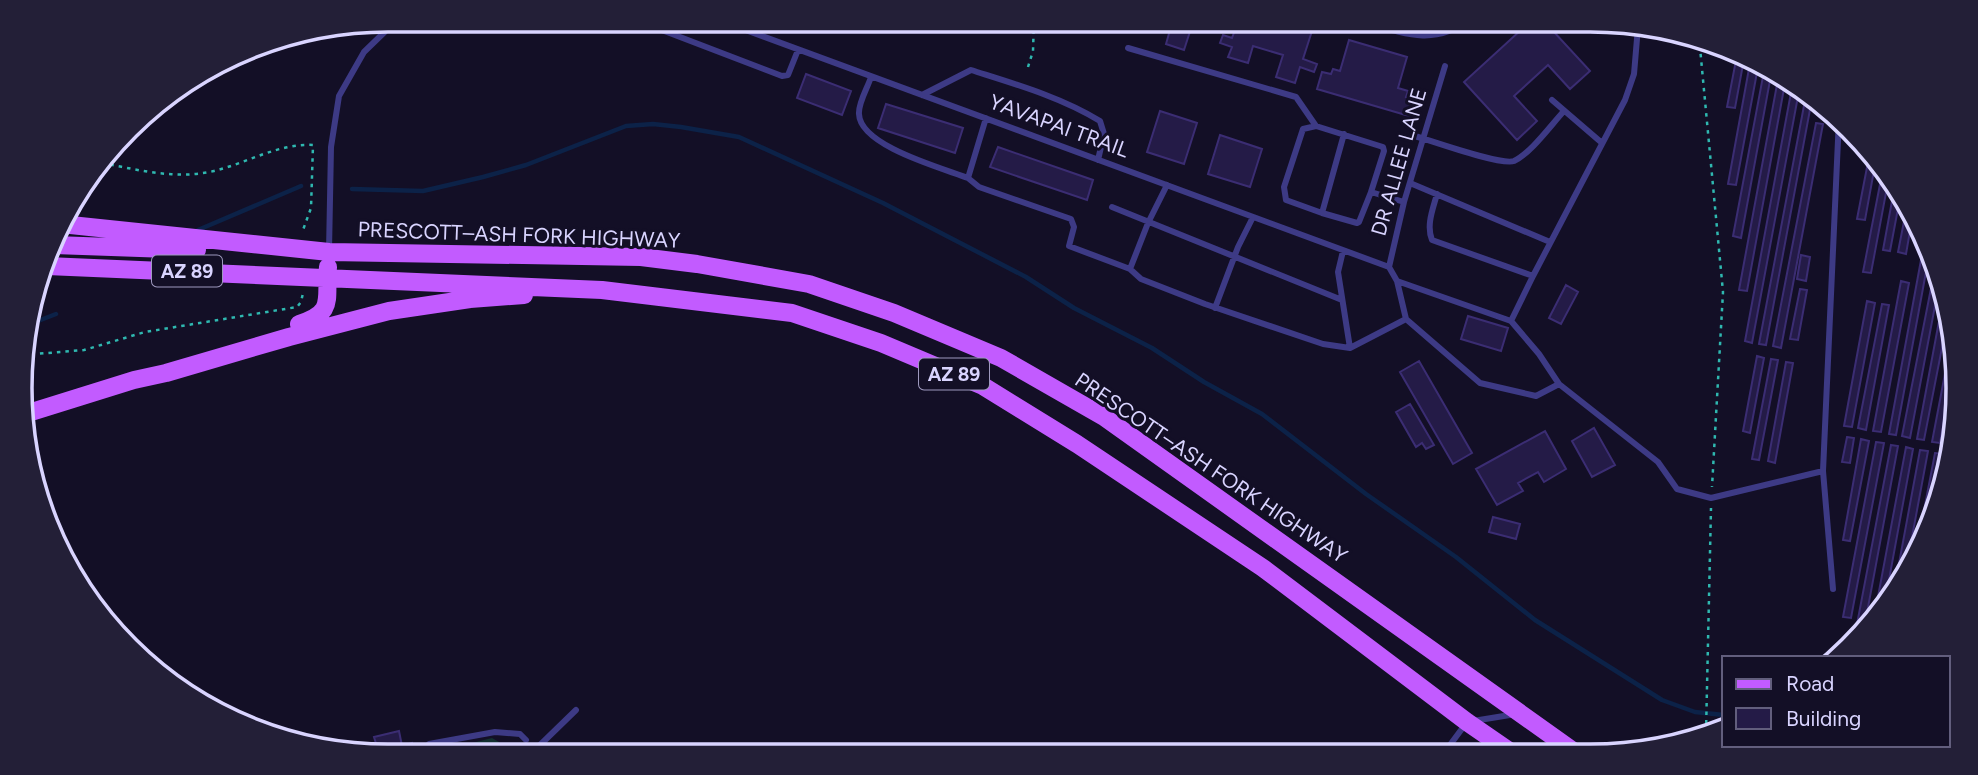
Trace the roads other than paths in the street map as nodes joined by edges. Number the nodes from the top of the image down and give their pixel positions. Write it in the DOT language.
graph roads {
  1 [pos="385,32"];
  2 [pos="667,32"];
  3 [pos="750,32"];
  4 [pos="1402,32"];
  5 [pos="1449,32"];
  6 [pos="1637,35"];
  7 [pos="1128,48"];
  8 [pos="798,50"];
  9 [pos="1445,66"];
  10 [pos="871,78"];
  11 [pos="922,95"];
  12 [pos="1552,100"];
  13 [pos="1564,111"];
  14 [pos="986,118"];
  15 [pos="1316,126"];
  16 [pos="1838,133"];
  17 [pos="1344,134"];
  18 [pos="1419,137"];
  19 [pos="1602,143"];
  20 [pos="1098,160"];
  21 [pos="968,178"];
  22 [pos="1410,183"];
  23 [pos="1167,185"];
  24 [pos="1371,192"];
  25 [pos="1437,194"];
  26 [pos="1404,202"];
  27 [pos="1112,207"];
  28 [pos="1322,214"];
  29 [pos="1254,217"];
  30 [pos="1148,223"];
  31 [pos="71,225"];
  32 [pos="1550,242"];
  33 [pos="61,245"];
  34 [pos="1343,251"];
  35 [pos="329,252"];
  36 [pos="1234,258"];
  37 [pos="53,266"];
  38 [pos="1389,267"];
  39 [pos="1130,269"];
  40 [pos="327,276"];
  41 [pos="1533,276"];
  42 [pos="1397,281"];
  43 [pos="601,290"];
  44 [pos="1342,300"];
  45 [pos="1215,308"];
  46 [pos="1406,319"];
  47 [pos="1511,321"];
  48 [pos="1350,348"];
  49 [pos="134,380"];
  50 [pos="1559,384"];
  51 [pos="32,412"];
  52 [pos="1824,471"];
  53 [pos="1833,589"];
  54 [pos="576,710"];
  55 [pos="1523,713"];
  56 [pos="1466,722"];
  57 [pos="526,740"];
  58 [pos="429,744"];
  59 [pos="541,744"];
  60 [pos="1450,744"];
  61 [pos="1499,744"];
  62 [pos="1564,744"];
  1 -- 35 [label="lane"];
  2 -- 8 [label="lane"];
  3 -- 8 [label="lane, YAVAPAI TRAIL"];
  4 -- 5 [label="lane"];
  6 -- 19 [label="lane"];
  7 -- 15 [label="lane"];
  8 -- 10 [label="lane, YAVAPAI TRAIL"];
  9 -- 18 [label="lane, DR ALLEE LANE"];
  10 -- 11 [label="lane, YAVAPAI TRAIL"];
  10 -- 21 [label="lane"];
  11 -- 14 [label="lane, YAVAPAI TRAIL"];
  11 -- 20 [label="lane"];
  12 -- 13 [label="lane"];
  13 -- 18 [label="lane"];
  13 -- 19 [label="lane"];
  14 -- 20 [label="lane, YAVAPAI TRAIL"];
  14 -- 21 [label="lane"];
  15 -- 17 [label="lane"];
  15 -- 28 [label="lane"];
  16 -- 52 [label="lane"];
  17 -- 24 [label="lane"];
  17 -- 28 [label="lane"];
  18 -- 22 [label="lane, DR ALLEE LANE"];
  19 -- 32 [label="lane"];
  20 -- 23 [label="lane, YAVAPAI TRAIL"];
  21 -- 39 [label="lane"];
  22 -- 25 [label="lane"];
  22 -- 26 [label="lane, DR ALLEE LANE"];
  23 -- 29 [label="lane, YAVAPAI TRAIL"];
  23 -- 30 [label="lane"];
  24 -- 26 [label="lane"];
  24 -- 28 [label="lane"];
  25 -- 32 [label="lane"];
  25 -- 41 [label="lane"];
  26 -- 38 [label="lane, DR ALLEE LANE"];
  27 -- 30 [label="lane"];
  29 -- 34 [label="lane, YAVAPAI TRAIL"];
  29 -- 36 [label="lane"];
  30 -- 36 [label="lane"];
  30 -- 39 [label="lane"];
  31 -- 35 [label="main road, AZ 89"];
  32 -- 41 [label="lane"];
  33 -- 35 [label="main road"];
  34 -- 38 [label="lane, YAVAPAI TRAIL"];
  34 -- 44 [label="lane"];
  35 -- 40 [label="main road"];
  35 -- 55 [label="main road, PRESCOTT–ASH FORK HIGHWAY / AZ 89"];
  36 -- 44 [label="lane"];
  36 -- 45 [label="lane"];
  37 -- 40 [label="main road, AZ 89"];
  38 -- 42 [label="lane"];
  39 -- 45 [label="lane"];
  40 -- 43 [label="main road, AZ 89"];
  40 -- 49 [label="main road"];
  41 -- 47 [label="lane"];
  42 -- 46 [label="lane"];
  42 -- 47 [label="lane"];
  43 -- 49 [label="main road"];
  43 -- 56 [label="main road, AZ 89"];
  44 -- 48 [label="lane"];
  45 -- 48 [label="lane"];
  46 -- 48 [label="lane"];
  46 -- 50 [label="lane"];
  47 -- 50 [label="lane"];
  49 -- 51 [label="main road"];
  50 -- 52 [label="lane"];
  52 -- 53 [label="lane"];
  54 -- 59 [label="lane"];
  55 -- 56 [label="lane"];
  55 -- 62 [label="main road, PRESCOTT–ASH FORK HIGHWAY / AZ 89"];
  56 -- 60 [label="lane"];
  56 -- 61 [label="main road, AZ 89"];
  57 -- 58 [label="lane"];
}
